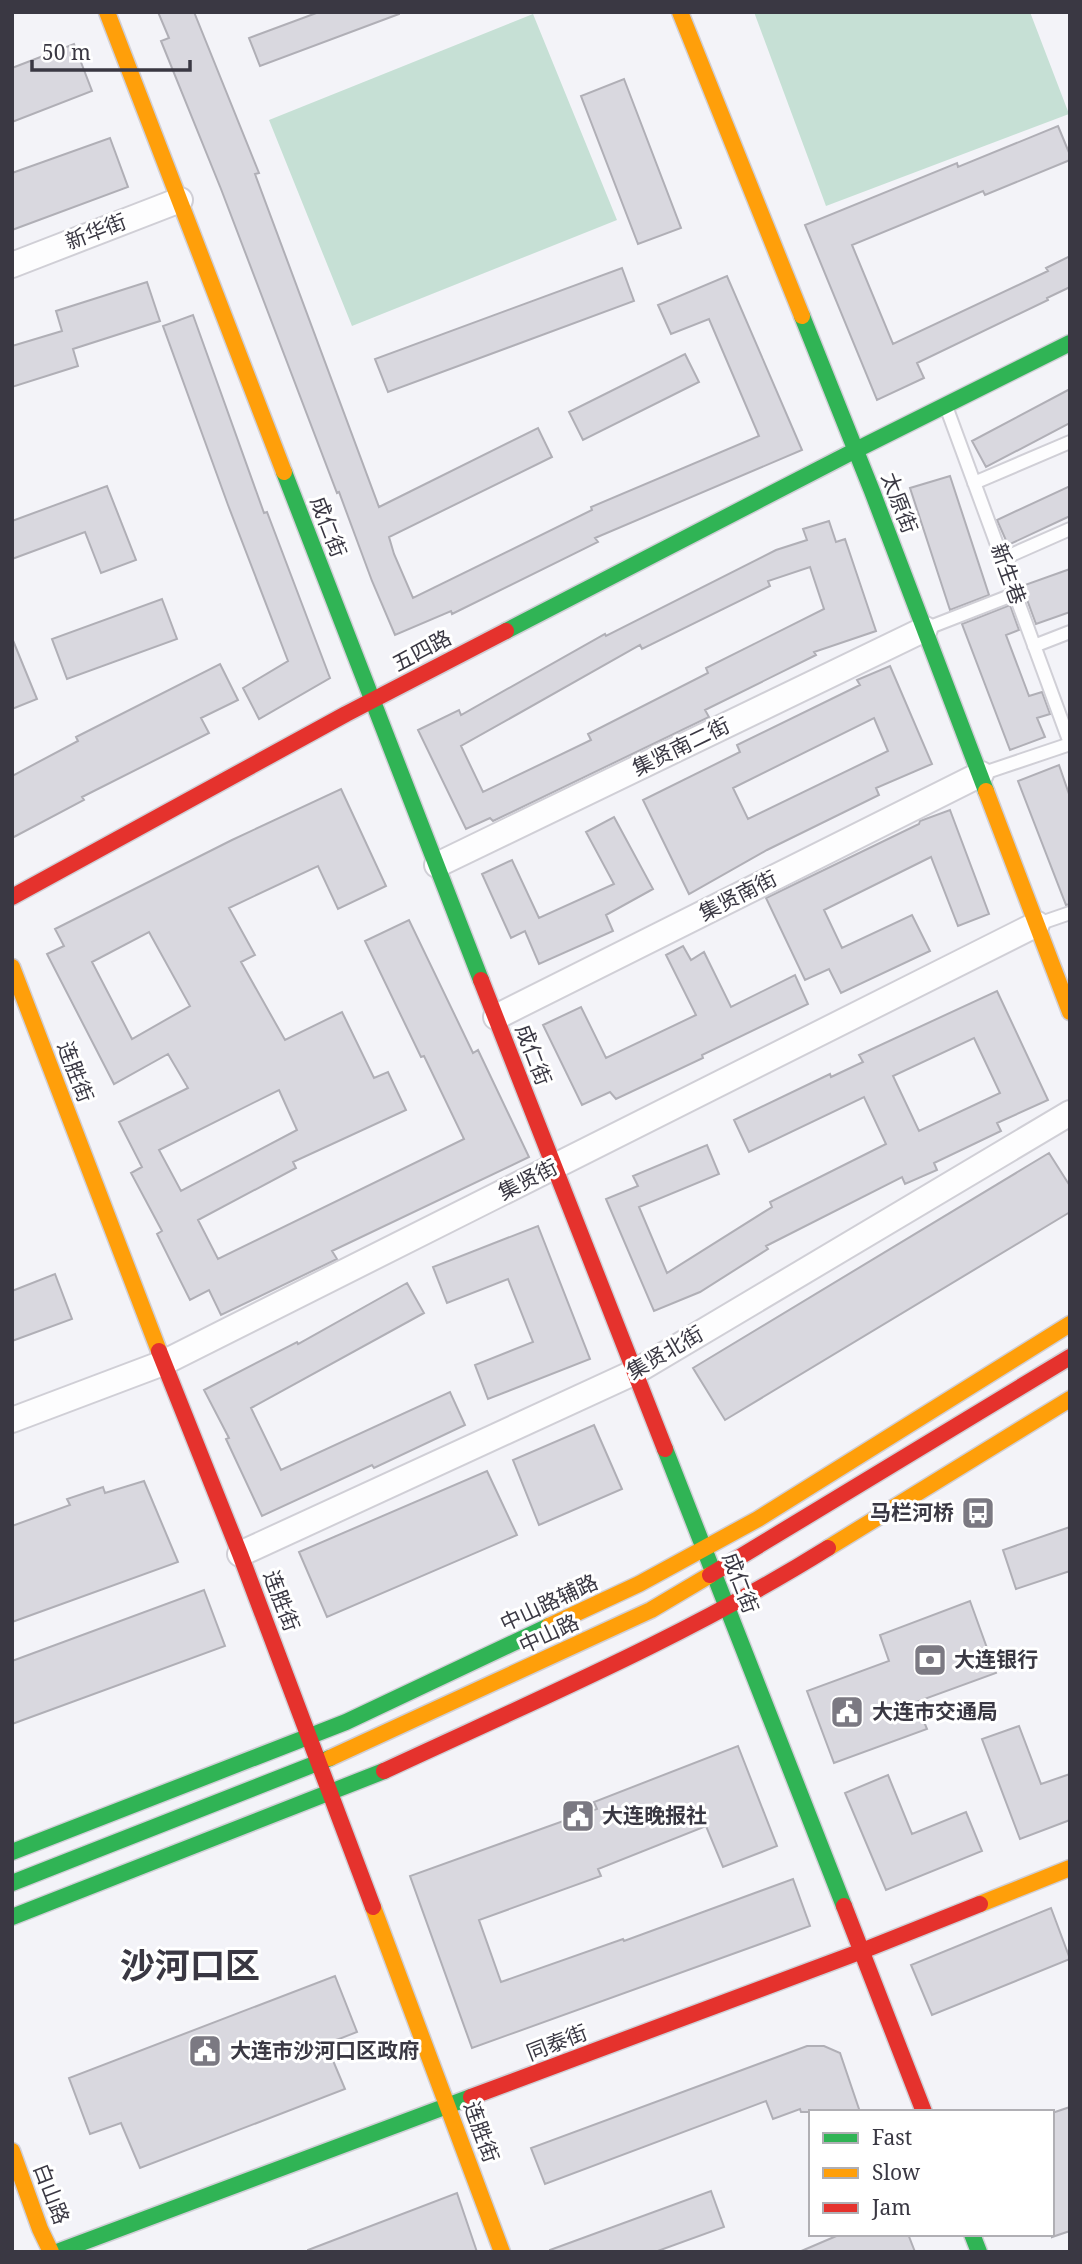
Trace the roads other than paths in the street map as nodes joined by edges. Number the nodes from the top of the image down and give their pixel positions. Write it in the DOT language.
graph roads {
  1 [pos="107,12"];
  2 [pos="680,12"];
  3 [pos="180,200"];
  4 [pos="12,265"];
  5 [pos="1070,343"];
  6 [pos="946,405"];
  7 [pos="1070,442"];
  8 [pos="856,450"];
  9 [pos="974,483"];
  10 [pos="1070,530"];
  11 [pos="1002,559"];
  12 [pos="1015,594"];
  13 [pos="925,629"];
  14 [pos="1070,632"];
  15 [pos="1034,646"];
  16 [pos="372,700"];
  17 [pos="1067,726"];
  18 [pos="1070,743"];
  19 [pos="981,774"];
  20 [pos="437,865"];
  21 [pos="12,897"];
  22 [pos="1070,913"];
  23 [pos="1037,924"];
  24 [pos="12,967"];
  25 [pos="1070,1012"];
  26 [pos="496,1017"];
  27 [pos="1070,1113"];
  28 [pos="555,1167"];
  29 [pos="1070,1324"];
  30 [pos="1070,1357"];
  31 [pos="163,1363"];
  32 [pos="635,1372"];
  33 [pos="1070,1399"];
  34 [pos="12,1420"];
  35 [pos="704,1548"];
  36 [pos="240,1554"];
  37 [pos="714,1573"];
  38 [pos="727,1607"];
  39 [pos="309,1736"];
  40 [pos="319,1763"];
  41 [pos="331,1793"];
  42 [pos="12,1852"];
  43 [pos="1070,1868"];
  44 [pos="12,1883"];
  45 [pos="12,1917"];
  46 [pos="862,1951"];
  47 [pos="449,2106"];
  48 [pos="924,2110"];
  49 [pos="12,2151"];
  50 [pos="51,2252"];
  51 [pos="57,2252"];
  52 [pos="502,2252"];
  1 -- 3 [label="main road, 成仁街"];
  2 -- 8 [label="main road, 太原街"];
  3 -- 4 [label="street, 新华街"];
  3 -- 16 [label="main road, 成仁街"];
  5 -- 6 [label="main road, 五四路"];
  6 -- 8 [label="main road, 五四路"];
  6 -- 9 [label="lane, 新生巷"];
  7 -- 9 [label="lane"];
  8 -- 13 [label="main road, 太原街"];
  8 -- 16 [label="main road, 五四路"];
  9 -- 11 [label="lane, 新生巷"];
  10 -- 11 [label="lane"];
  11 -- 12 [label="lane, 新生巷"];
  12 -- 13 [label="lane"];
  12 -- 15 [label="lane, 新生巷"];
  13 -- 19 [label="main road, 太原街"];
  13 -- 20 [label="street, 集贤南二街"];
  14 -- 15 [label="lane"];
  15 -- 17 [label="lane, 新生巷"];
  16 -- 20 [label="main road, 成仁街"];
  16 -- 21 [label="main road, 五四路"];
  17 -- 18 [label="lane, 新生巷"];
  18 -- 19 [label="lane"];
  19 -- 23 [label="main road, 太原街"];
  19 -- 26 [label="street, 集贤南街"];
  20 -- 26 [label="main road, 成仁街"];
  22 -- 23 [label="lane"];
  23 -- 25 [label="main road, 太原街"];
  23 -- 28 [label="street, 集贤街"];
  24 -- 31 [label="main road, 连胜街"];
  26 -- 28 [label="main road, 成仁街"];
  27 -- 32 [label="street, 集贤北街"];
  28 -- 31 [label="street, 集贤街"];
  28 -- 32 [label="main road, 成仁街"];
  29 -- 35 [label="main road, 中山路辅路"];
  30 -- 37 [label="main road, 中山路"];
  31 -- 34 [label="street, 集贤街"];
  31 -- 36 [label="main road, 连胜街"];
  32 -- 35 [label="main road, 成仁街"];
  32 -- 36 [label="street, 集贤北街"];
  33 -- 38 [label="main road"];
  35 -- 37 [label="main road, 成仁街"];
  35 -- 39 [label="main road, 中山路辅路"];
  36 -- 39 [label="main road, 连胜街"];
  37 -- 38 [label="main road, 成仁街"];
  37 -- 40 [label="main road, 中山路"];
  38 -- 41 [label="main road"];
  38 -- 46 [label="main road, 成仁街"];
  39 -- 40 [label="main road, 连胜街"];
  39 -- 42 [label="main road, 中山路辅路"];
  40 -- 41 [label="main road, 连胜街"];
  40 -- 44 [label="main road, 中山路"];
  41 -- 45 [label="main road"];
  41 -- 47 [label="main road, 连胜街"];
  43 -- 46 [label="main road, 同泰街"];
  46 -- 47 [label="main road, 同泰街"];
  46 -- 48 [label="main road, 成仁街"];
  47 -- 51 [label="main road, 同泰街"];
  47 -- 52 [label="main road, 连胜街"];
  49 -- 50 [label="main road, 白山路"];
}
